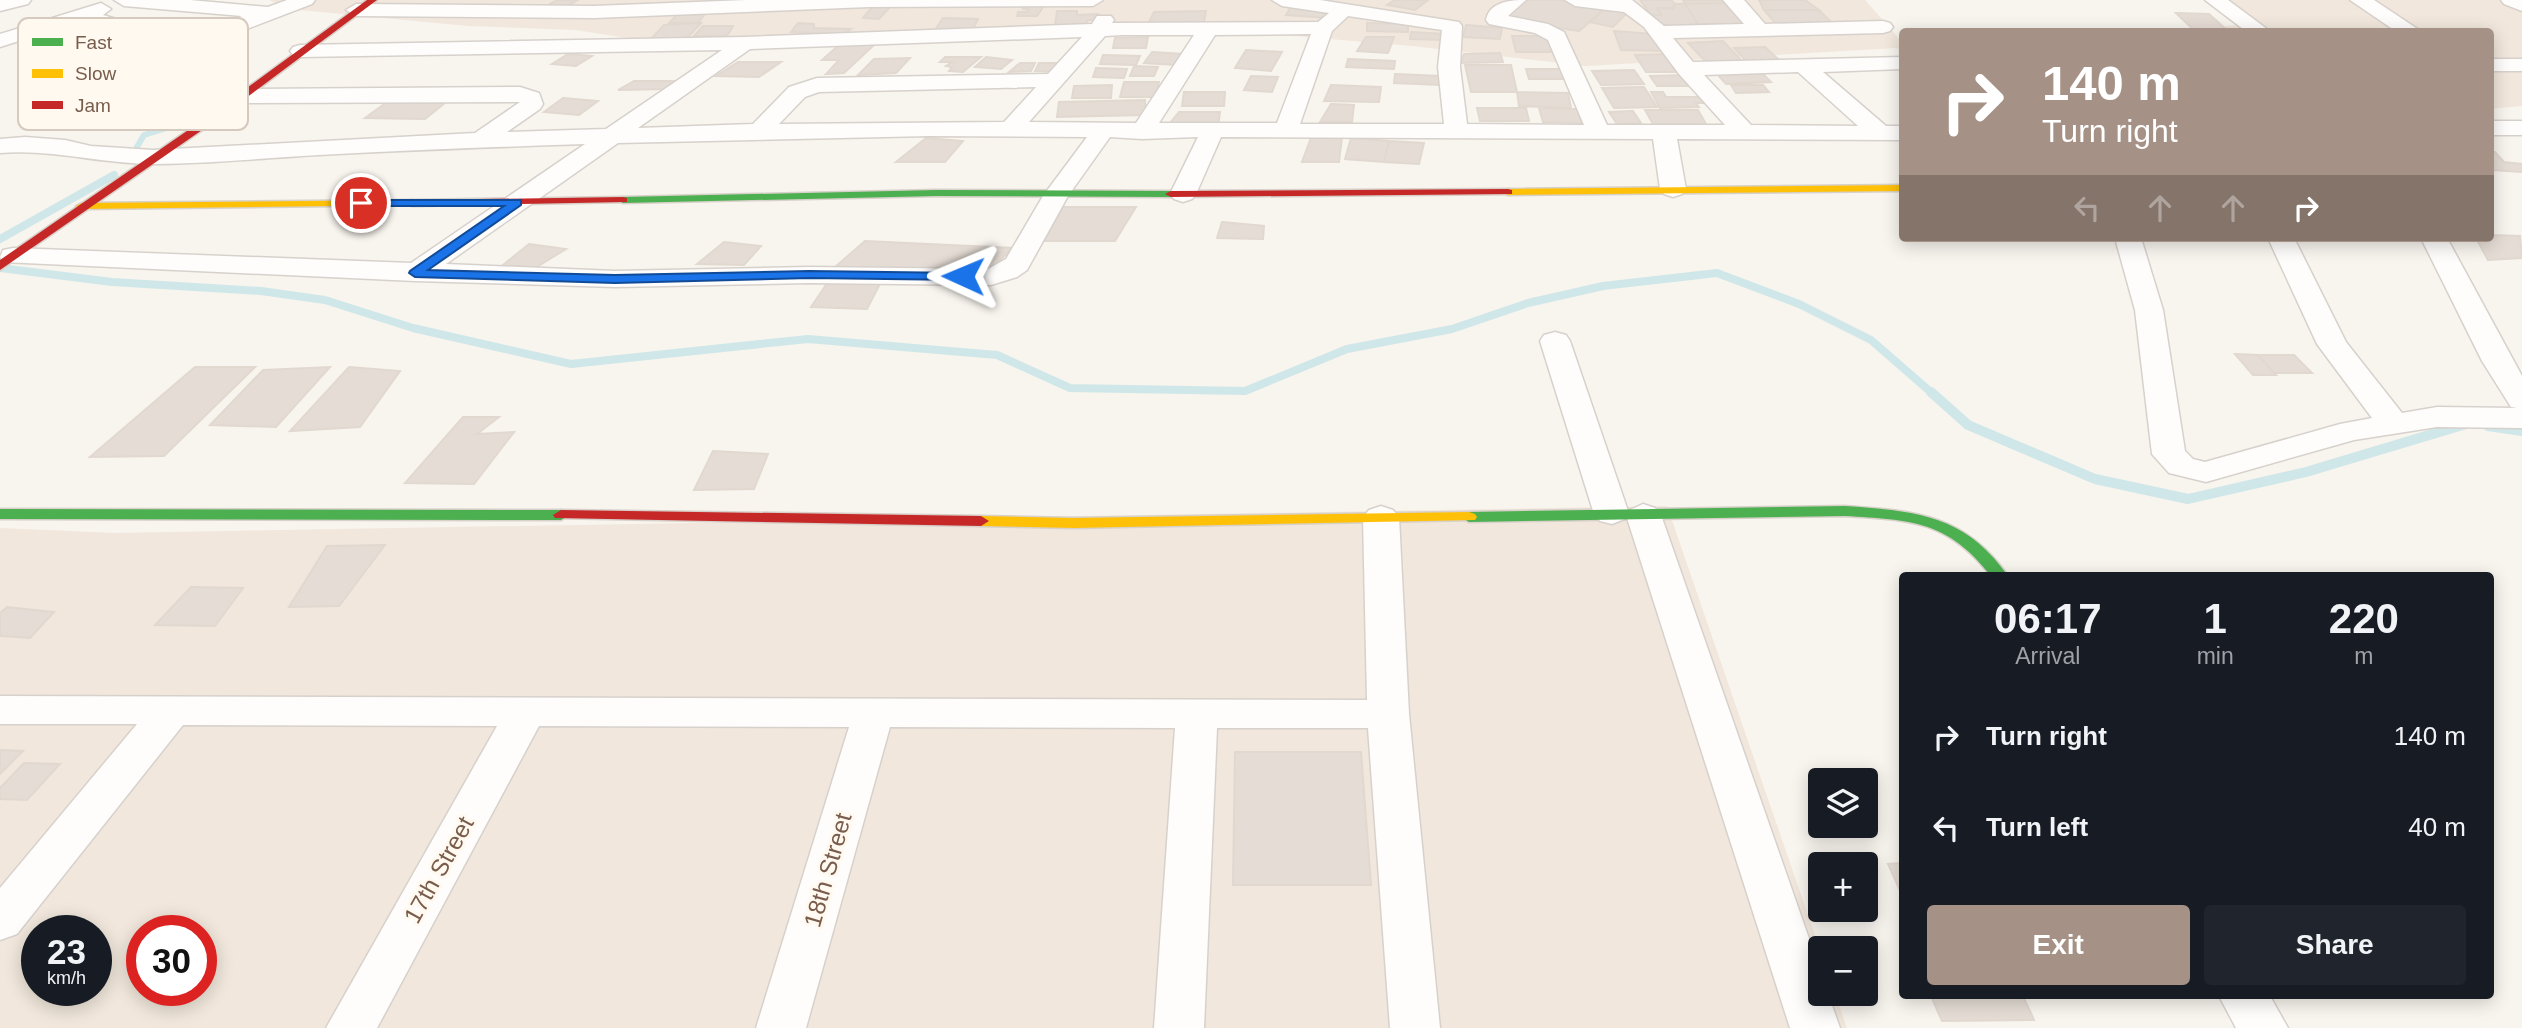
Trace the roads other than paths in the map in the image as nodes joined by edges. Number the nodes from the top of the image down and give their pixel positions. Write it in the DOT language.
graph roads {
  1 [pos="21,0"];
  2 [pos="304,0"];
  3 [pos="506,0"];
  4 [pos="612,0"];
  5 [pos="1093,0"];
  6 [pos="1113,0"];
  7 [pos="1282,0"];
  8 [pos="1516,0"];
  9 [pos="1575,0"];
  10 [pos="1733,0"];
  11 [pos="2215,0"];
  12 [pos="2360,0"];
  13 [pos="2511,0"];
  14 [pos="126,1"];
  15 [pos="917,1"];
  16 [pos="796,2"];
  17 [pos="699,4"];
  18 [pos="1353,4"];
  19 [pos="1623,4"];
  20 [pos="0,5"];
  21 [pos="364,5"];
  22 [pos="2522,5"];
  23 [pos="488,10"];
  24 [pos="634,10"];
  25 [pos="1867,10"];
  26 [pos="594,12"];
  27 [pos="270,13"];
  28 [pos="80,15"];
  29 [pos="71,18"];
  30 [pos="92,18"];
  31 [pos="248,21"];
  32 [pos="1882,27"];
  33 [pos="1209,28"];
  34 [pos="1323,28"];
  35 [pos="2255,28"];
  36 [pos="2406,28"];
  37 [pos="1759,29"];
  38 [pos="1099,30"];
  39 [pos="1657,32"];
  40 [pos="18,35"];
  41 [pos="0,41"];
  42 [pos="1899,42"];
  43 [pos="745,43"];
  44 [pos="598,46"];
  45 [pos="300,51"];
  46 [pos="1899,63"];
  47 [pos="2494,65"];
  48 [pos="2522,65"];
  49 [pos="1804,66"];
  50 [pos="1686,69"];
  51 [pos="1053,80"];
  52 [pos="248,92"];
  53 [pos="248,96"];
  54 [pos="2494,128"];
  55 [pos="2522,128"];
  56 [pos="193,130"];
  57 [pos="759,131"];
  58 [pos="1009,131"];
  59 [pos="1102,132"];
  60 [pos="1142,132"];
  61 [pos="1212,132"];
  62 [pos="1285,132"];
  63 [pos="1456,132"];
  64 [pos="1599,132"];
  65 [pos="1664,133"];
  66 [pos="1745,133"];
  67 [pos="1891,133"];
  68 [pos="610,138"];
  69 [pos="480,141"];
  70 [pos="0,146"];
  71 [pos="153,157"];
  72 [pos="1899,188"];
  73 [pos="1673,189"];
  74 [pos="1183,194"];
  75 [pos="1056,196"];
  76 [pos="517,202"];
  77 [pos="82,206"];
  78 [pos="2129,242"];
  79 [pos="2283,242"];
  80 [pos="2436,242"];
  81 [pos="5,262"];
  82 [pos="415,273"];
  83 [pos="1555,341"];
  84 [pos="2522,400"];
  85 [pos="2522,418"];
  86 [pos="2393,423"];
  87 [pos="0,514"];
  88 [pos="1628,514"];
  89 [pos="1381,517"];
  90 [pos="1998,572"];
  91 [pos="0,710"];
  92 [pos="172,710"];
  93 [pos="526,711"];
  94 [pos="874,712"];
  95 [pos="1197,713"];
  96 [pos="1388,714"];
  97 [pos="0,921"];
  98 [pos="2246,999"];
  99 [pos="351,1028"];
  100 [pos="781,1028"];
  101 [pos="1179,1028"];
  102 [pos="1415,1028"];
  103 [pos="1815,1028"];
  104 [pos="2263,1028"];
  1 -- 20 [label="street"];
  2 -- 27 [label="street"];
  3 -- 23 [label="street"];
  4 -- 26 [label="street"];
  5 -- 15 [label="street"];
  6 -- 38 [label="street"];
  7 -- 18 [label="street"];
  8 -- 64 [label="street"];
  9 -- 19 [label="street"];
  10 -- 37 [label="street"];
  11 -- 35 [label="street"];
  12 -- 36 [label="street"];
  13 -- 22 [label="street"];
  14 -- 27 [label="street"];
  14 -- 28 [label="street"];
  15 -- 16 [label="street"];
  16 -- 17 [label="street"];
  17 -- 24 [label="street"];
  18 -- 34 [label="street"];
  18 -- 63 [label="street"];
  19 -- 39 [label="street"];
  21 -- 23 [label="street"];
  21 -- 45 [label="street"];
  23 -- 26 [label="street"];
  24 -- 26 [label="street"];
  24 -- 44 [label="street"];
  25 -- 32 [label="street"];
  27 -- 31 [label="street"];
  28 -- 29 [label="street"];
  28 -- 30 [label="street"];
  32 -- 37 [label="street"];
  32 -- 42 [label="street"];
  33 -- 34 [label="street"];
  33 -- 38 [label="street"];
  33 -- 60 [label="street"];
  34 -- 62 [label="street"];
  37 -- 39 [label="street"];
  38 -- 43 [label="street"];
  38 -- 51 [label="street"];
  39 -- 50 [label="street"];
  40 -- 41 [label="street"];
  43 -- 44 [label="street"];
  43 -- 68 [label="street"];
  44 -- 45 [label="street"];
  45 -- 52 [label="street"];
  46 -- 49 [label="street"];
  47 -- 48 [label="street"];
  49 -- 50 [label="street"];
  49 -- 67 [label="street"];
  50 -- 66 [label="street"];
  51 -- 57 [label="street"];
  51 -- 58 [label="street"];
  53 -- 69 [label="street"];
  54 -- 55 [label="street"];
  56 -- 71 [label="street"];
  57 -- 58 [label="street"];
  57 -- 68 [label="street"];
  58 -- 59 [label="street"];
  59 -- 60 [label="street"];
  59 -- 75 [label="street"];
  60 -- 61 [label="street"];
  61 -- 62 [label="street"];
  61 -- 74 [label="street"];
  62 -- 63 [label="street"];
  63 -- 64 [label="street"];
  64 -- 65 [label="street"];
  65 -- 66 [label="street"];
  65 -- 73 [label="street"];
  66 -- 67 [label="street"];
  68 -- 69 [label="street"];
  68 -- 76 [label="street"];
  69 -- 71 [label="street"];
  70 -- 71 [label="street"];
  71 -- 77 [label="street"];
  72 -- 73 [label="street"];
  73 -- 74 [label="street"];
  74 -- 75 [label="street"];
  75 -- 76 [label="street"];
  75 -- 82 [label="street"];
  76 -- 77 [label="street"];
  76 -- 82 [label="street"];
  77 -- 81 [label="street"];
  78 -- 86 [label="street"];
  79 -- 86 [label="street"];
  80 -- 84 [label="street"];
  81 -- 82 [label="street"];
  83 -- 88 [label="street"];
  85 -- 86 [label="street"];
  87 -- 89 [label="street"];
  88 -- 89 [label="street"];
  88 -- 90 [label="street"];
  88 -- 103 [label="street"];
  89 -- 96 [label="street"];
  91 -- 92 [label="street"];
  92 -- 93 [label="street"];
  92 -- 97 [label="street"];
  93 -- 94 [label="street"];
  93 -- 99 [label="street, 17th Street"];
  94 -- 95 [label="street"];
  94 -- 100 [label="street, 18th Street"];
  95 -- 96 [label="street"];
  95 -- 101 [label="street"];
  96 -- 102 [label="street"];
  98 -- 104 [label="street"];
}
